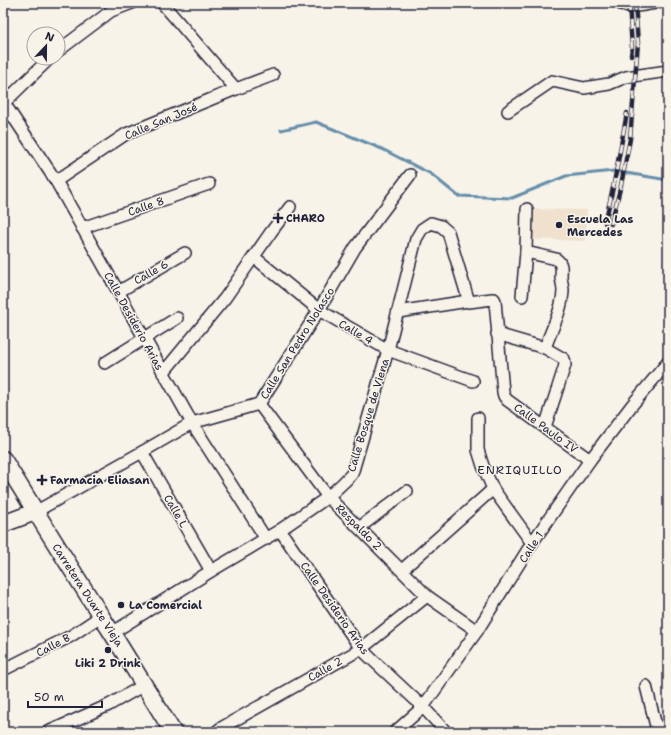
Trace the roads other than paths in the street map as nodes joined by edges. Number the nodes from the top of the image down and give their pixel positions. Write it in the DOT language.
graph roads {
  1 [pos="132,3"];
  2 [pos="162,3"];
  3 [pos="619,3"];
  4 [pos="655,3"];
  5 [pos="66,45"];
  6 [pos="42,66"];
  7 [pos="668,70"];
  8 [pos="273,75"];
  9 [pos="236,89"];
  10 [pos="4,103"];
  11 [pos="508,111"];
  12 [pos="410,174"];
  13 [pos="56,181"];
  14 [pos="210,184"];
  15 [pos="290,207"];
  16 [pos="527,209"];
  17 [pos="82,228"];
  18 [pos="526,252"];
  19 [pos="185,253"];
  20 [pos="254,257"];
  21 [pos="118,292"];
  22 [pos="522,296"];
  23 [pos="468,301"];
  24 [pos="319,310"];
  25 [pos="398,312"];
  26 [pos="177,318"];
  27 [pos="497,334"];
  28 [pos="144,339"];
  29 [pos="545,348"];
  30 [pos="388,350"];
  31 [pos="668,362"];
  32 [pos="104,363"];
  33 [pos="163,373"];
  34 [pos="473,381"];
  35 [pos="260,404"];
  36 [pos="478,418"];
  37 [pos="192,423"];
  38 [pos="544,427"];
  39 [pos="142,452"];
  40 [pos="3,459"];
  41 [pos="590,460"];
  42 [pos="493,488"];
  43 [pos="407,491"];
  44 [pos="328,497"];
  45 [pos="35,512"];
  46 [pos="3,524"];
  47 [pos="359,528"];
  48 [pos="280,530"];
  49 [pos="266,539"];
  50 [pos="532,543"];
  51 [pos="402,570"];
  52 [pos="211,571"];
  53 [pos="427,596"];
  54 [pos="101,616"];
  55 [pos="477,631"];
  56 [pos="112,633"];
  57 [pos="362,649"];
  58 [pos="3,670"];
  59 [pos="144,685"];
  60 [pos="646,686"];
  61 [pos="423,707"];
  62 [pos="668,726"];
  63 [pos="656,731"];
  64 [pos="48,732"];
  65 [pos="172,732"];
  66 [pos="216,732"];
  67 [pos="395,732"];
  68 [pos="446,732"];
  1 -- 5 [label="street"];
  2 -- 9 [label="street"];
  3 -- 4 [label="street"];
  6 -- 10 [label="street"];
  7 -- 11 [label="street"];
  8 -- 9 [label="street, Calle San José"];
  9 -- 13 [label="street, Calle San José"];
  10 -- 13 [label="street, Calle Desiderio Arias"];
  12 -- 24 [label="street, Calle San Pedro Nolasco"];
  13 -- 17 [label="street, Calle Desiderio Arias"];
  14 -- 17 [label="street, Calle 8"];
  15 -- 20 [label="street"];
  16 -- 18 [label="street"];
  17 -- 21 [label="street, Calle Desiderio Arias"];
  18 -- 22 [label="street"];
  18 -- 29 [label="street"];
  19 -- 21 [label="street, Calle 6"];
  20 -- 24 [label="street, Calle 4"];
  20 -- 33 [label="street"];
  21 -- 28 [label="street, Calle Desiderio Arias"];
  23 -- 25 [label="street"];
  23 -- 25 [label="street, Calle Bosque de Viena"];
  23 -- 27 [label="street, Calle Paulo IV"];
  24 -- 30 [label="street, Calle 4"];
  24 -- 35 [label="street, Calle San Pedro Nolasco"];
  25 -- 30 [label="street, Calle Bosque de Viena"];
  26 -- 28 [label="street"];
  27 -- 29 [label="street"];
  27 -- 38 [label="street, Calle Paulo IV"];
  28 -- 32 [label="street"];
  28 -- 33 [label="street, Calle Desiderio Arias"];
  29 -- 38 [label="street"];
  30 -- 34 [label="street, Calle 4"];
  30 -- 44 [label="street, Calle Bosque de Viena"];
  31 -- 41 [label="street, Calle 1"];
  33 -- 37 [label="street, Calle Desiderio Arias"];
  35 -- 37 [label="street, Calle San Pedro Nolasco"];
  35 -- 44 [label="street, Respaldo 2"];
  36 -- 42 [label="street"];
  37 -- 39 [label="street, Calle San Pedro Nolasco"];
  37 -- 49 [label="street, Calle Desiderio Arias"];
  38 -- 41 [label="street, Calle Paulo IV"];
  39 -- 45 [label="street, Calle San Pedro Nolasco"];
  39 -- 52 [label="street, Calle L"];
  40 -- 45 [label="main road, Carretera Duarte Vieja"];
  41 -- 50 [label="street, Calle 1"];
  42 -- 50 [label="street"];
  42 -- 51 [label="street"];
  43 -- 47 [label="street"];
  44 -- 47 [label="street, Respaldo 2"];
  44 -- 48 [label="street, Calle Bosque de Viena"];
  45 -- 46 [label="main road"];
  45 -- 54 [label="main road, Carretera Duarte Vieja"];
  47 -- 51 [label="street, Respaldo 2"];
  48 -- 49 [label="street, Calle Bosque de Viena"];
  48 -- 57 [label="street, Calle Desiderio Arias"];
  49 -- 52 [label="street, Calle Bosque de Viena"];
  50 -- 55 [label="street, Calle 1"];
  51 -- 53 [label="street, Respaldo 2"];
  52 -- 56 [label="street, Calle Bosque de Viena"];
  53 -- 55 [label="street, Respaldo 2"];
  53 -- 57 [label="street, Calle 2"];
  54 -- 56 [label="main road, Carretera Duarte Vieja"];
  54 -- 58 [label="street, Calle B"];
  55 -- 61 [label="street, Calle 1"];
  56 -- 59 [label="main road, Carretera Duarte Vieja"];
  57 -- 61 [label="street, Calle Desiderio Arias"];
  57 -- 66 [label="street, Calle 2"];
  59 -- 64 [label="street"];
  59 -- 65 [label="main road, Carretera Duarte Vieja"];
  60 -- 63 [label="street"];
  61 -- 67 [label="street, Calle 1"];
  61 -- 68 [label="street, Calle Desiderio Arias"];
  62 -- 63 [label="street"];
}
